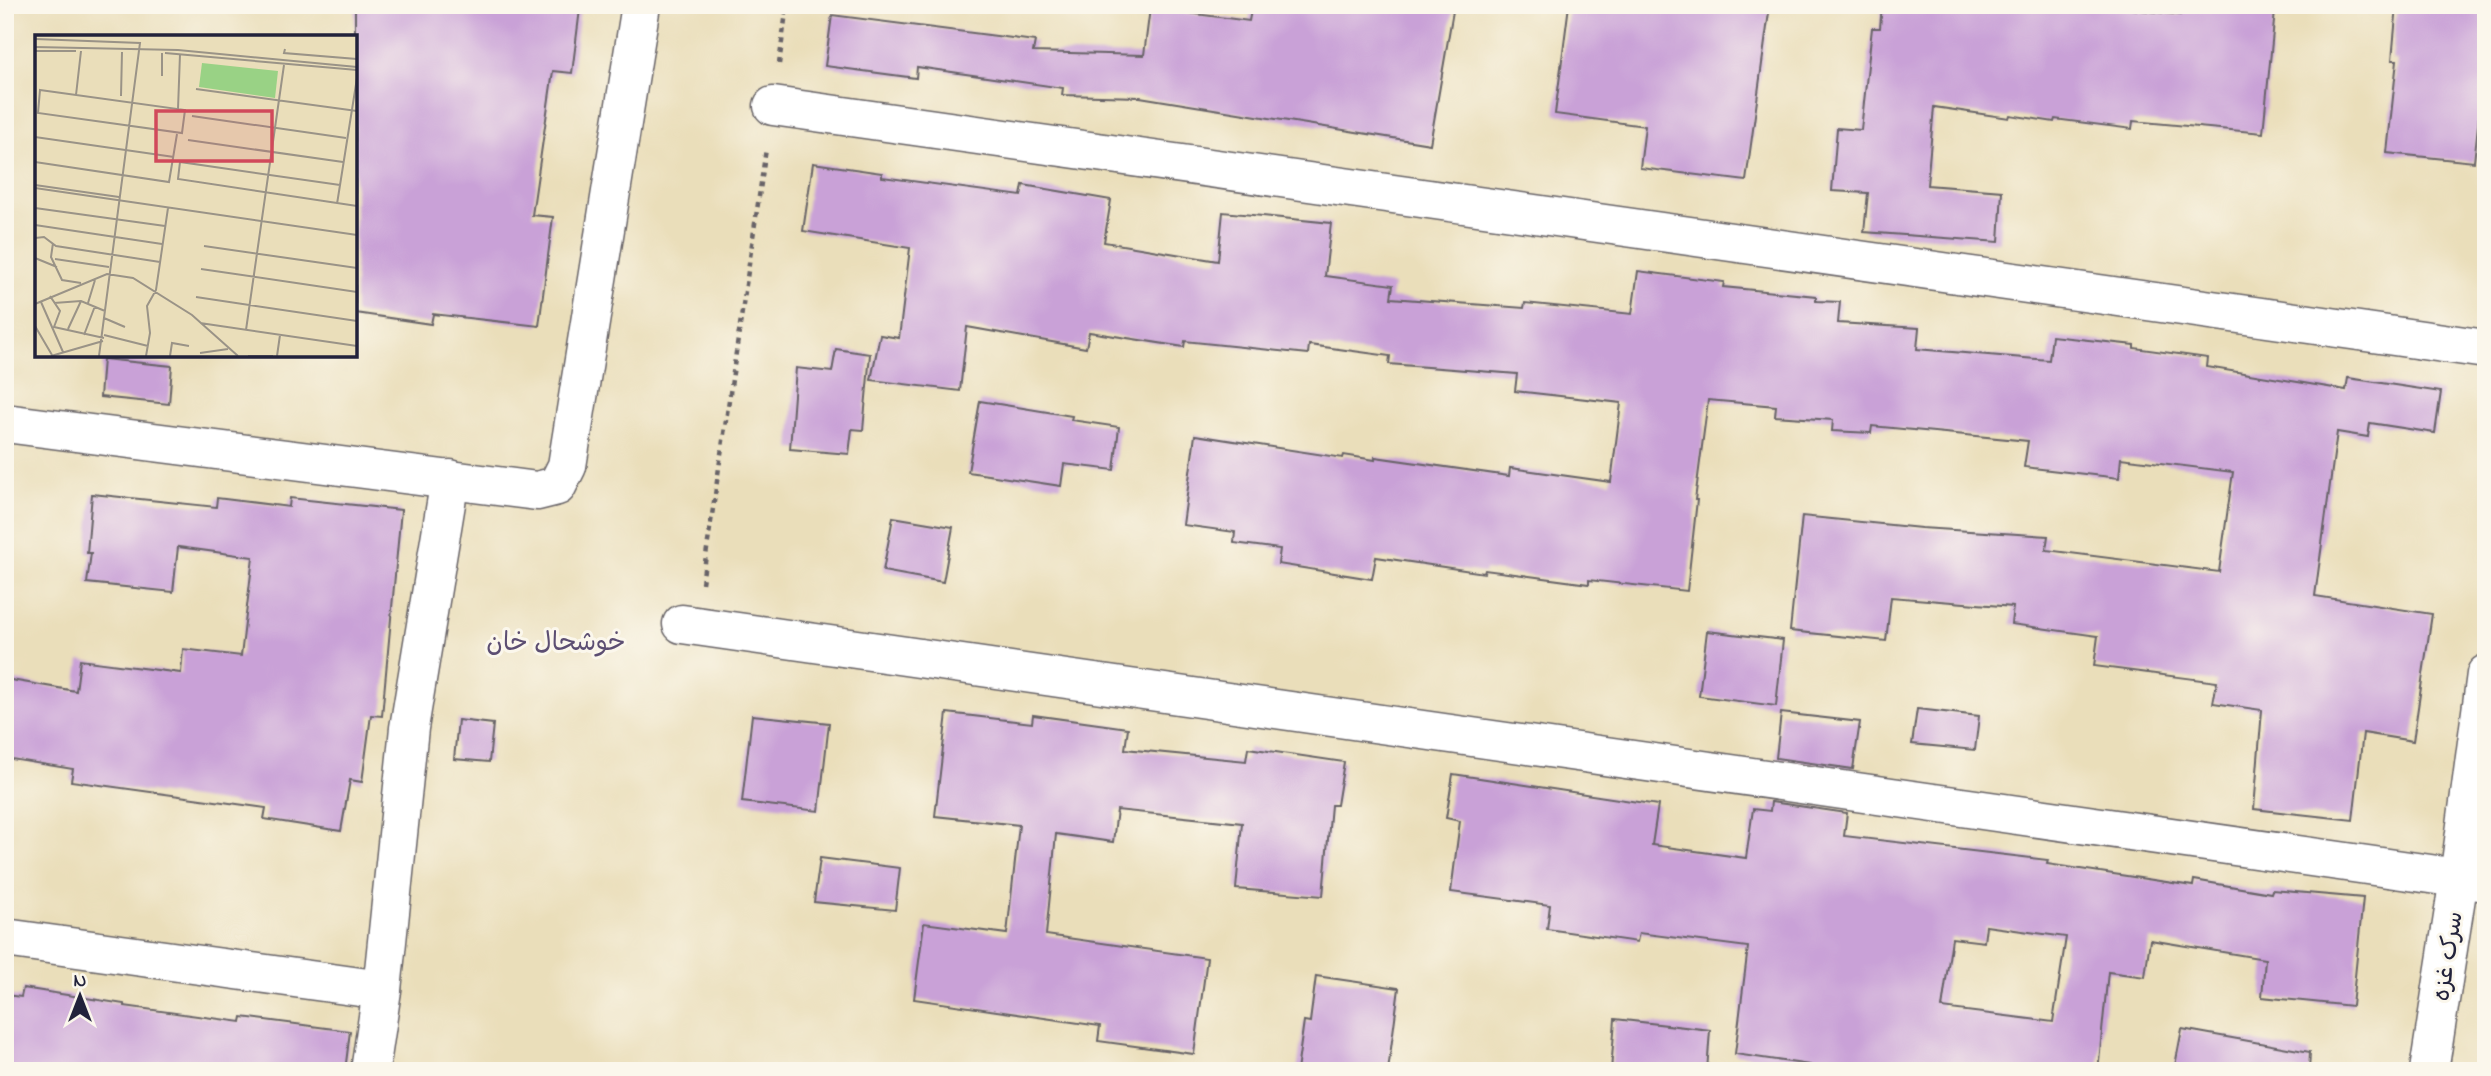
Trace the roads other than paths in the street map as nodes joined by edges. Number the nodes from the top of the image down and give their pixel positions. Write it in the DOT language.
graph roads {
  1 [pos="641,5"];
  2 [pos="773,106"];
  3 [pos="2486,349"];
  4 [pos="5,423"];
  5 [pos="450,479"];
  6 [pos="689,625"];
  7 [pos="2486,674"];
  8 [pos="2472,880"];
  9 [pos="5,939"];
  10 [pos="383,990"];
  11 [pos="370,1071"];
  12 [pos="2429,1071"];
  1 -- 5 [label="street"];
  2 -- 3 [label="street"];
  4 -- 5 [label="street"];
  5 -- 10 [label="street"];
  6 -- 8 [label="street"];
  7 -- 8 [label="street, سرک غزه"];
  8 -- 12 [label="street, سرک غزه"];
  9 -- 10 [label="street"];
  10 -- 11 [label="street"];
}
